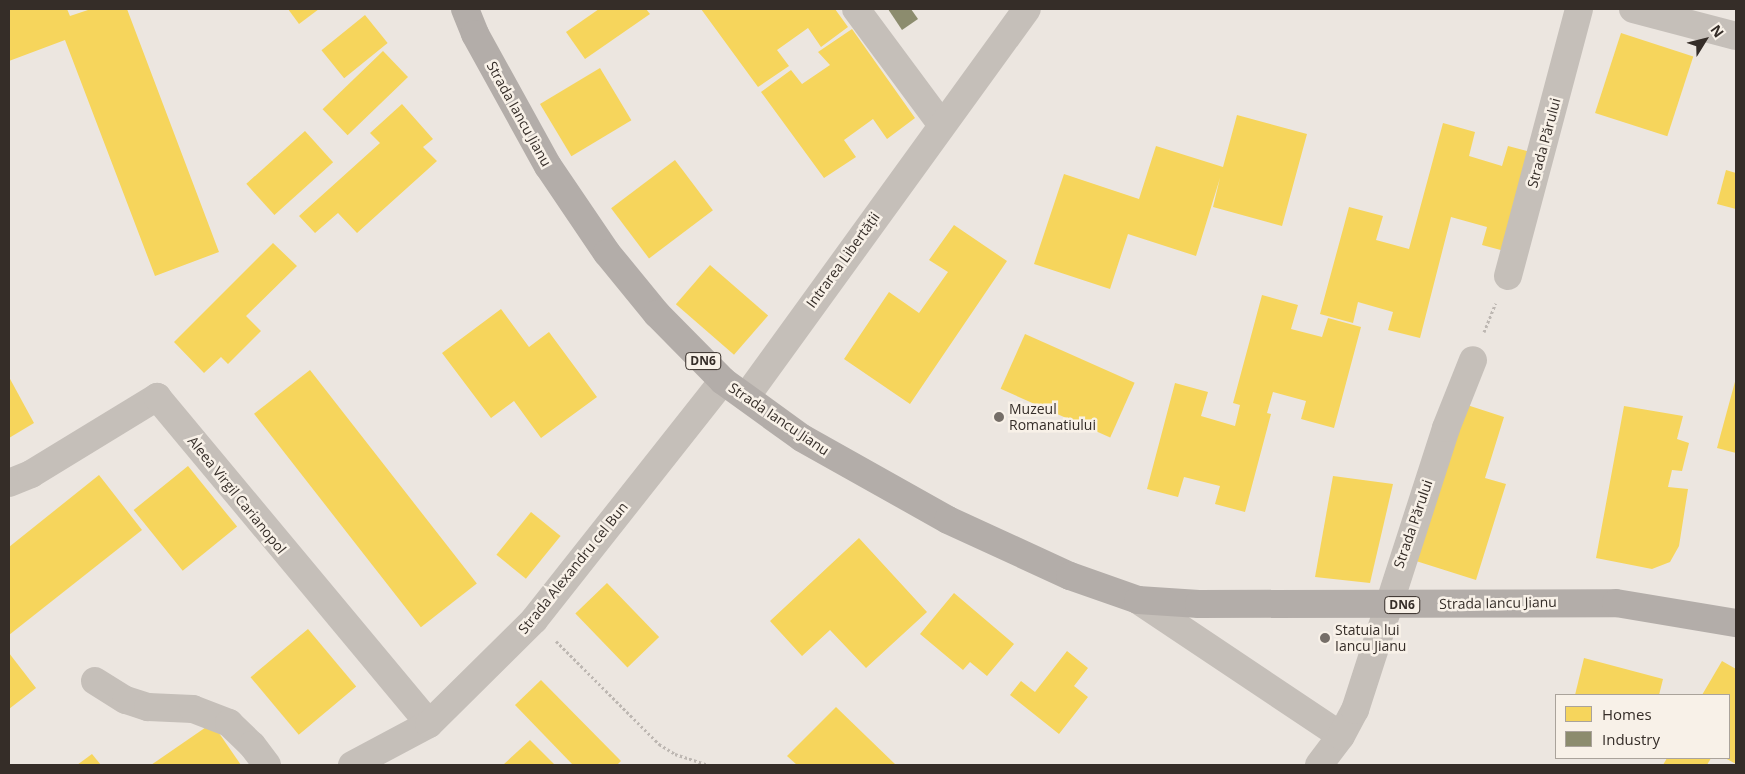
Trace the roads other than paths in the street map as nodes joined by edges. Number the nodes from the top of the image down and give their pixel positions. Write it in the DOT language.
graph roads {
  1 [pos="465,9"];
  2 [pos="856,9"];
  3 [pos="1027,9"];
  4 [pos="1579,9"];
  5 [pos="1633,9"];
  6 [pos="1736,36"];
  7 [pos="941,124"];
  8 [pos="1508,276"];
  9 [pos="1473,360"];
  10 [pos="723,380"];
  11 [pos="746,396"];
  12 [pos="9,482"];
  13 [pos="1138,600"];
  14 [pos="1386,605"];
  15 [pos="1736,623"];
  16 [pos="95,681"];
  17 [pos="428,724"];
  18 [pos="1341,736"];
  19 [pos="267,765"];
  20 [pos="352,765"];
  21 [pos="1319,765"];
  1 -- 10 [label="main road, Strada Iancu Jianu / DN6"];
  2 -- 7 [label="street"];
  3 -- 7 [label="street, Intrarea Libertății"];
  4 -- 8 [label="street, Strada Părului"];
  5 -- 6 [label="street"];
  7 -- 11 [label="street, Intrarea Libertății"];
  9 -- 14 [label="street, Strada Părului"];
  10 -- 11 [label="main road, Strada Iancu Jianu / DN6"];
  10 -- 17 [label="street, Strada Alexandru cel Bun"];
  11 -- 13 [label="main road, Strada Iancu Jianu / DN6"];
  12 -- 17 [label="street, Aleea Virgil Carianopol"];
  13 -- 14 [label="main road, Strada Iancu Jianu / DN6"];
  13 -- 18 [label="street, Strada Iancu Jianu"];
  14 -- 15 [label="main road, Strada Iancu Jianu / DN6"];
  14 -- 18 [label="street, Strada Părului"];
  16 -- 19 [label="street"];
  17 -- 20 [label="street, Strada Alexandru cel Bun"];
  18 -- 21 [label="street, Strada Părului"];
}
